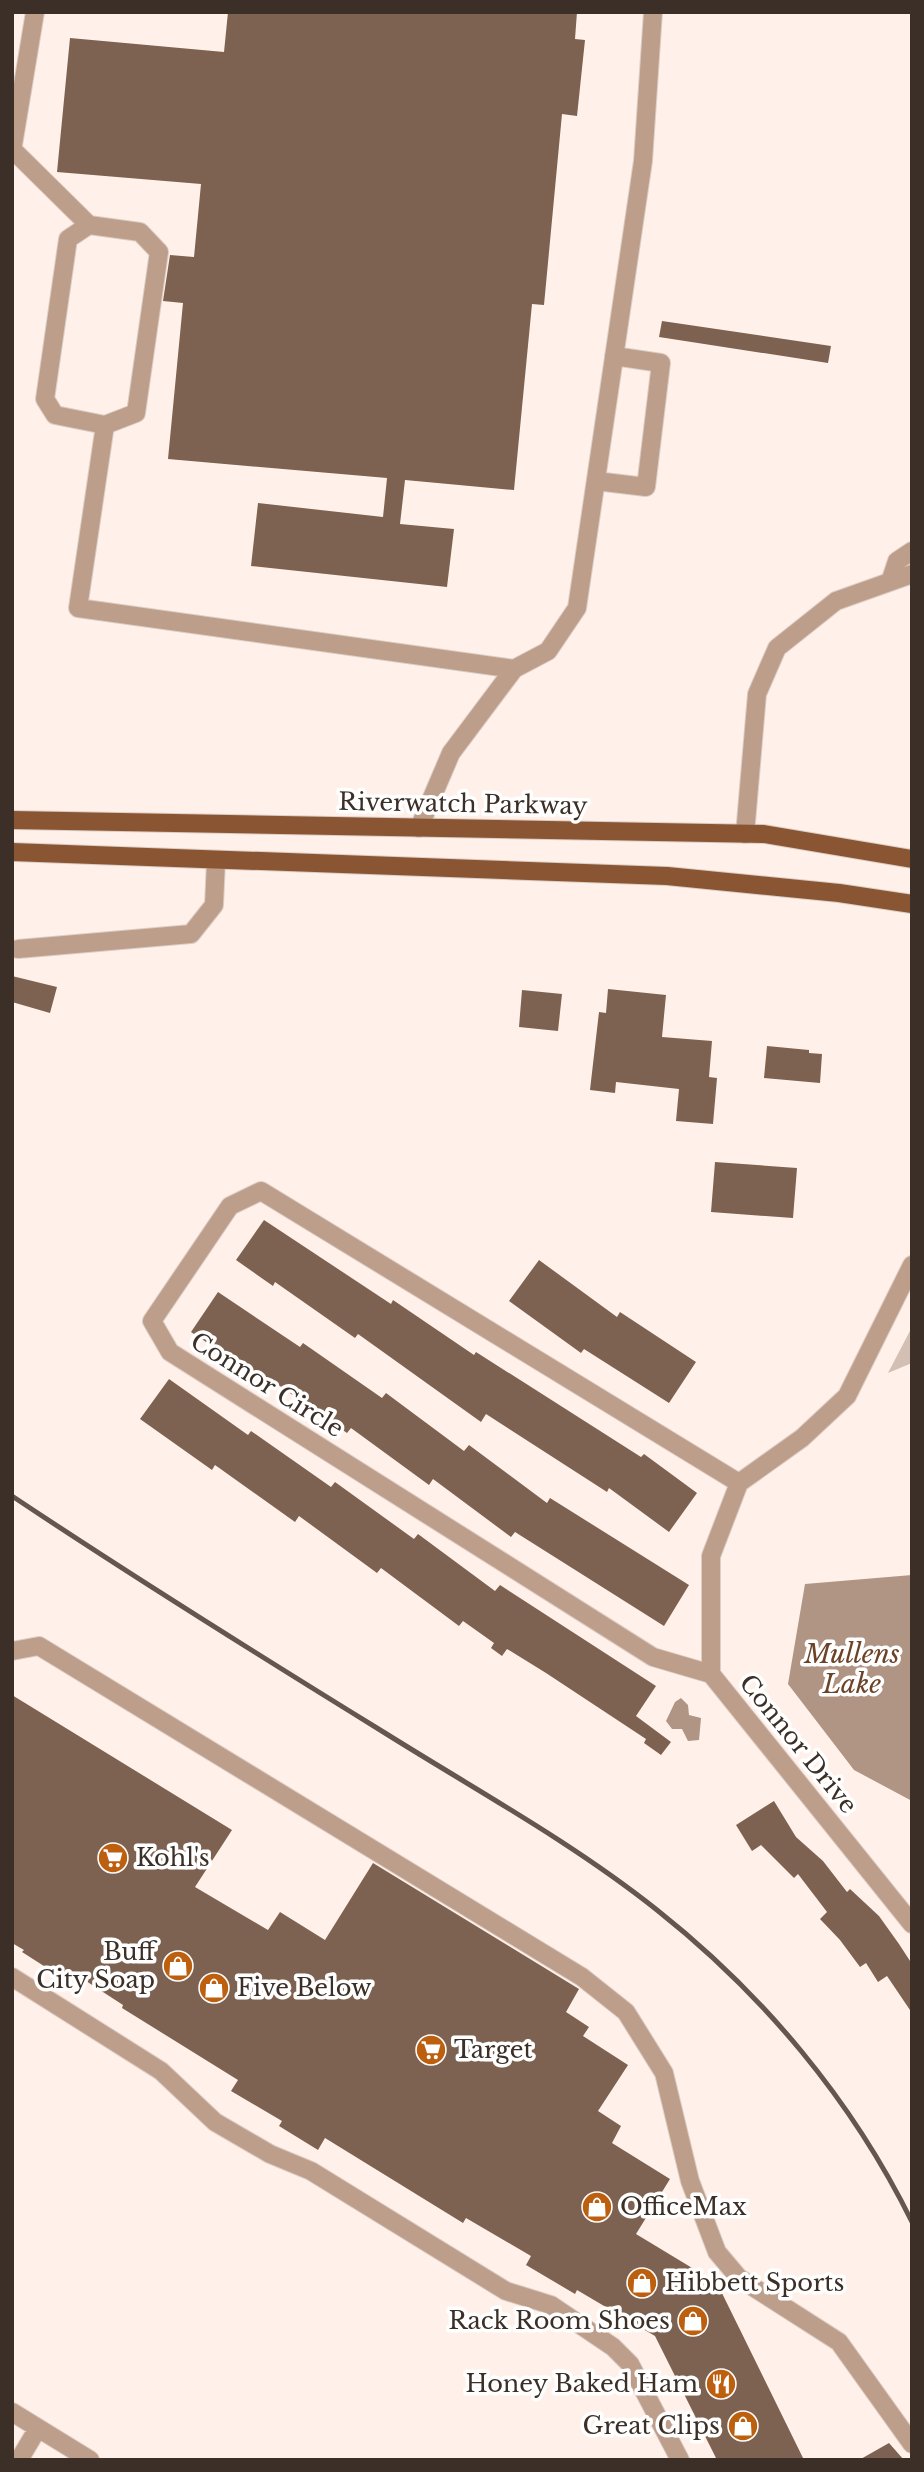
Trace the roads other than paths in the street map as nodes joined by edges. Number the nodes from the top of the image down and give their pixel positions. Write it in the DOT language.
graph roads {
  1 [pos="35,12"];
  2 [pos="653,12"];
  3 [pos="13,151"];
  4 [pos="89,225"];
  5 [pos="614,356"];
  6 [pos="105,425"];
  7 [pos="596,481"];
  8 [pos="912,551"];
  9 [pos="912,574"];
  10 [pos="891,579"];
  11 [pos="514,669"];
  12 [pos="12,820"];
  13 [pos="419,828"];
  14 [pos="745,834"];
  15 [pos="12,852"];
  16 [pos="912,859"];
  17 [pos="216,862"];
  18 [pos="912,904"];
  19 [pos="18,949"];
  20 [pos="912,1265"];
  21 [pos="739,1483"];
  22 [pos="12,1651"];
  23 [pos="711,1674"];
  24 [pos="912,1924"];
  25 [pos="12,1978"];
  26 [pos="12,2412"];
  27 [pos="38,2428"];
  28 [pos="912,2444"];
  29 [pos="19,2460"];
  30 [pos="90,2460"];
  31 [pos="680,2460"];
  1 -- 3 [label="street"];
  2 -- 5 [label="street"];
  3 -- 4 [label="street"];
  4 -- 6 [label="street"];
  4 -- 6 [label="street"];
  5 -- 7 [label="street"];
  5 -- 7 [label="street"];
  6 -- 11 [label="street"];
  7 -- 11 [label="street"];
  8 -- 10 [label="street"];
  9 -- 10 [label="street"];
  10 -- 14 [label="street"];
  11 -- 13 [label="street"];
  12 -- 13 [label="main road, Riverwatch Parkway"];
  13 -- 14 [label="main road, Riverwatch Parkway"];
  14 -- 16 [label="main road, Riverwatch Parkway"];
  15 -- 17 [label="main road"];
  17 -- 18 [label="main road"];
  17 -- 19 [label="street"];
  20 -- 21 [label="street"];
  21 -- 23 [label="street, Connor Drive"];
  21 -- 23 [label="street, Connor Circle"];
  22 -- 28 [label="street"];
  23 -- 24 [label="street, Connor Drive"];
  25 -- 31 [label="street"];
  26 -- 27 [label="street"];
  27 -- 29 [label="street"];
  27 -- 30 [label="street"];
}
